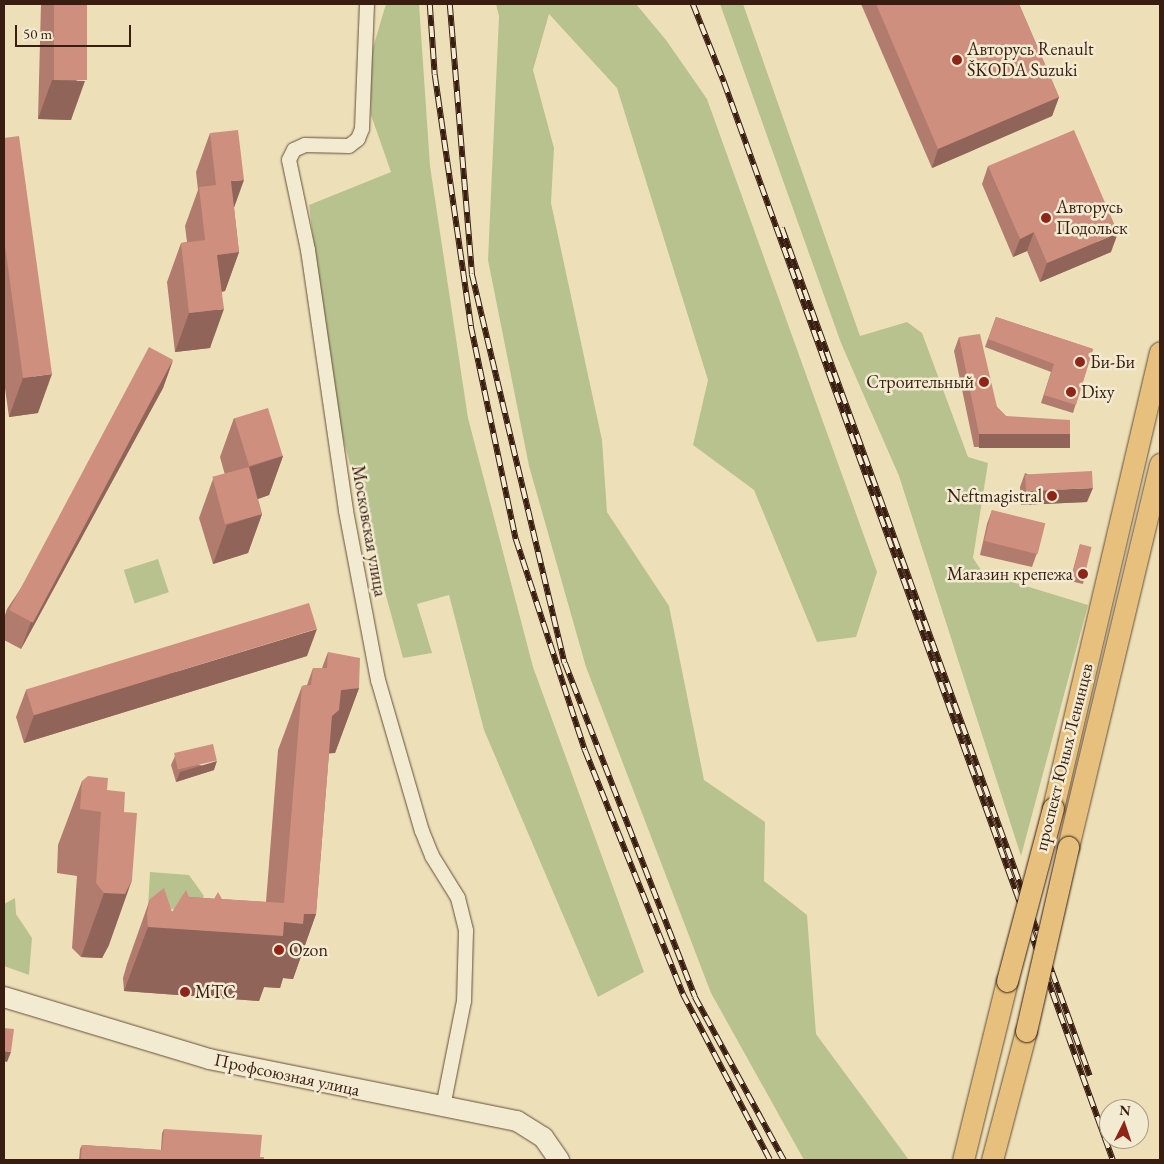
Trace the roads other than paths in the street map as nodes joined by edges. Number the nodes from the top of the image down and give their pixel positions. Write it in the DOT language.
graph roads {
  1 [pos="367,4"];
  2 [pos="1160,356"];
  3 [pos="1159,474"];
  4 [pos="4,997"];
  5 [pos="443,1107"];
  6 [pos="559,1160"];
  7 [pos="963,1160"];
  8 [pos="992,1160"];
  1 -- 5 [label="street, Московская улица"];
  2 -- 7 [label="main road, проспект Юных Ленинцев, bridge"];
  3 -- 8 [label="main road, проспект Юных Ленинцев, bridge"];
  4 -- 5 [label="main road, Профсоюзная улица"];
  5 -- 6 [label="main road, Профсоюзная улица"];
}
